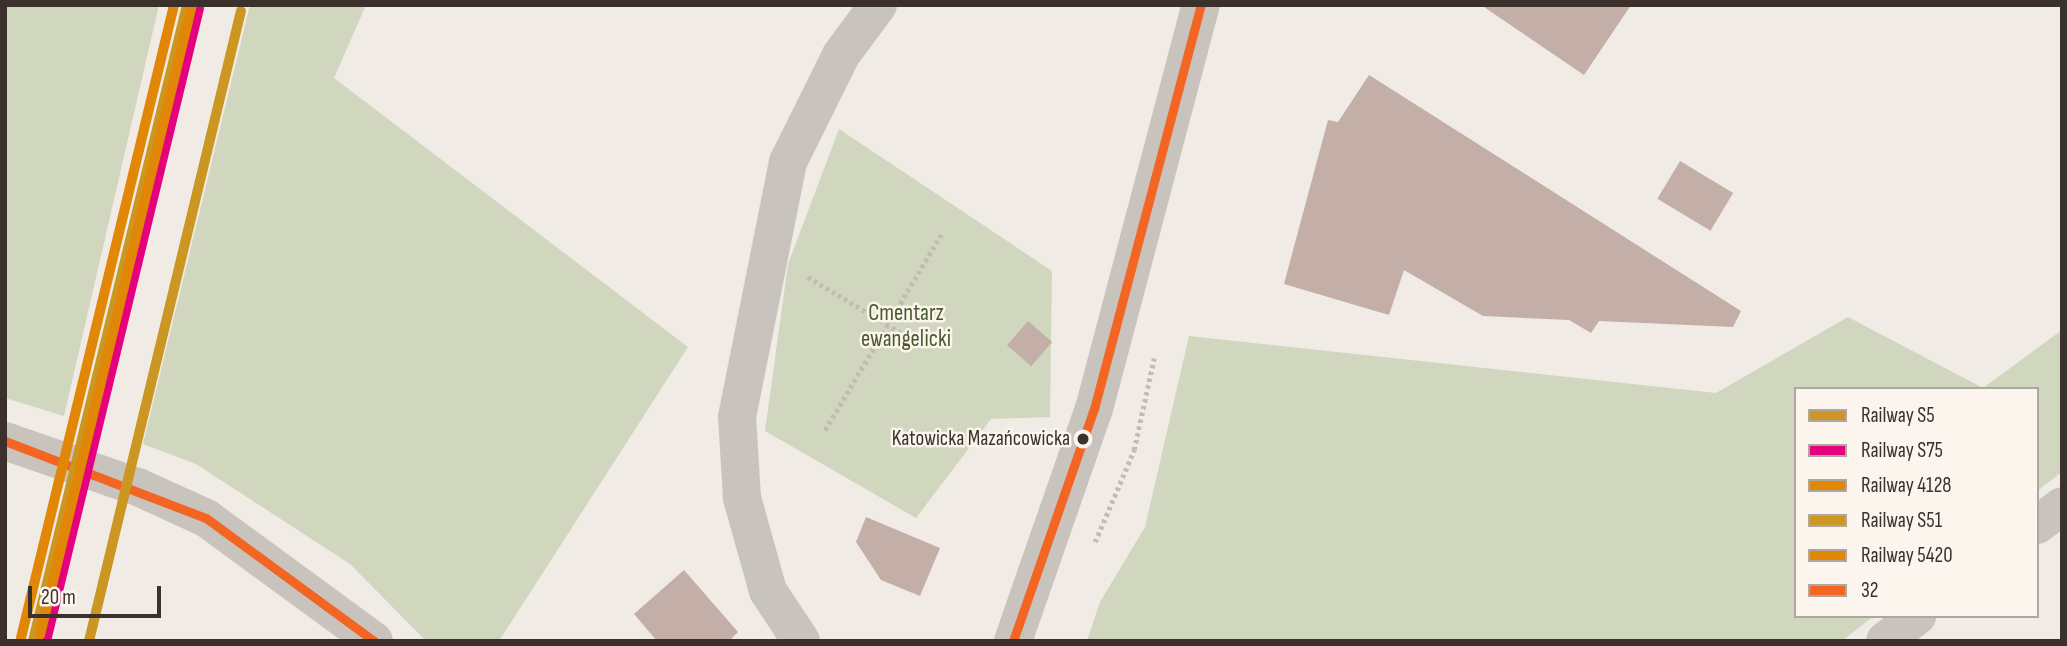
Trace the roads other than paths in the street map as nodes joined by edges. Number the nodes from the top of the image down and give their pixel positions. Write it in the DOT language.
graph roads {
  1 [pos="878,5"];
  2 [pos="1201,5"];
  3 [pos="5,442"];
  4 [pos="2062,506"];
  5 [pos="2039,523"];
  6 [pos="1914,618"];
  7 [pos="373,641"];
  8 [pos="801,641"];
  9 [pos="1013,641"];
  10 [pos="1885,641"];
  1 -- 8 [label="street"];
  2 -- 9 [label="street"];
  3 -- 7 [label="street"];
  4 -- 5 [label="street"];
  6 -- 10 [label="street"];
}
